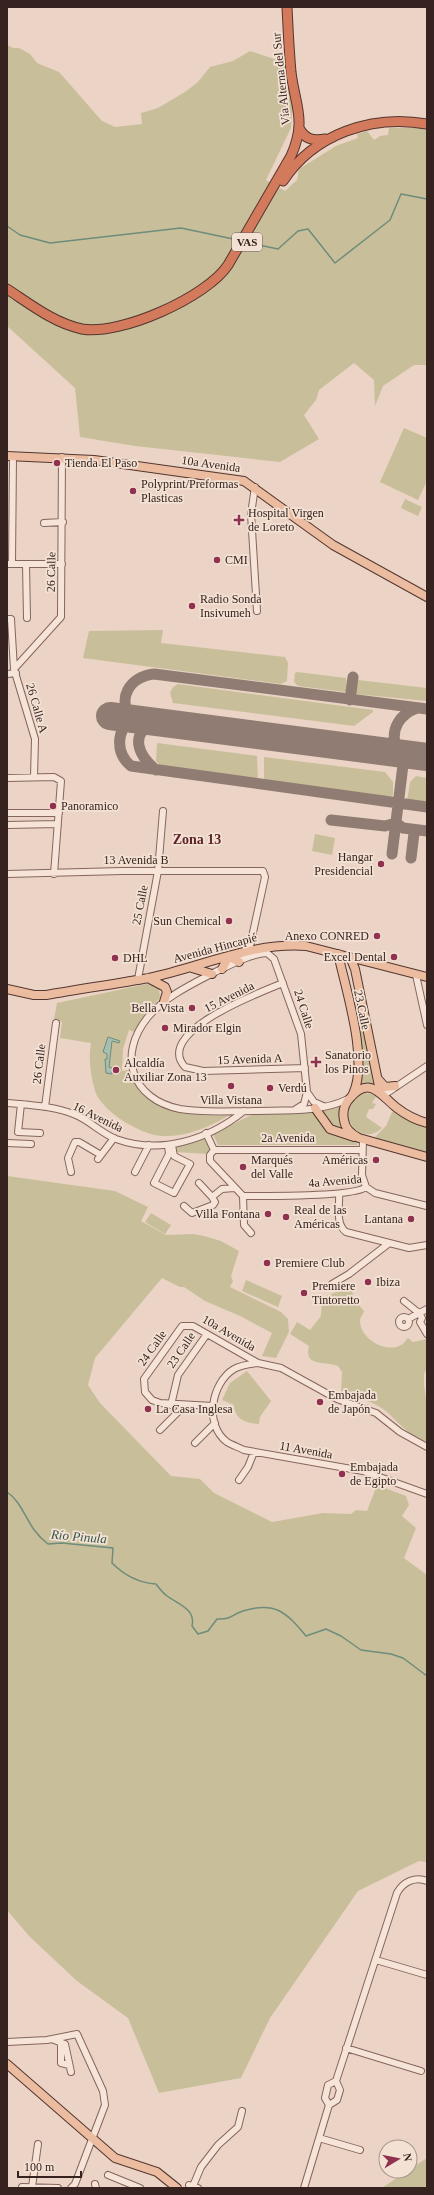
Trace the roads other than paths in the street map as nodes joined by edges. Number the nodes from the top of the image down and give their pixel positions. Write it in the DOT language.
graph roads {
  1 [pos="287,7"];
  2 [pos="291,7"];
  3 [pos="296,92"];
  4 [pos="427,124"];
  5 [pos="299,128"];
  6 [pos="327,139"];
  7 [pos="279,181"];
  8 [pos="7,289"];
  9 [pos="7,295"];
  10 [pos="132,325"];
  11 [pos="83,331"];
  12 [pos="10,456"];
  13 [pos="62,457"];
  14 [pos="255,487"];
  15 [pos="63,522"];
  16 [pos="44,523"];
  17 [pos="10,564"];
  18 [pos="26,564"];
  19 [pos="62,564"];
  20 [pos="427,597"];
  21 [pos="257,611"];
  22 [pos="27,618"];
  23 [pos="9,619"];
  24 [pos="15,671"];
  25 [pos="7,674"];
  26 [pos="34,777"];
  27 [pos="7,778"];
  28 [pos="163,811"];
  29 [pos="59,813"];
  30 [pos="7,814"];
  31 [pos="58,824"];
  32 [pos="7,825"];
  33 [pos="158,871"];
  34 [pos="7,874"];
  35 [pos="54,874"];
  36 [pos="289,945"];
  37 [pos="249,951"];
  38 [pos="338,954"];
  39 [pos="229,956"];
  40 [pos="350,957"];
  41 [pos="274,959"];
  42 [pos="364,961"];
  43 [pos="239,962"];
  44 [pos="191,967"];
  45 [pos="222,969"];
  46 [pos="355,969"];
  47 [pos="212,974"];
  48 [pos="416,974"];
  49 [pos="427,977"];
  50 [pos="148,978"];
  51 [pos="138,979"];
  52 [pos="283,983"];
  53 [pos="7,989"];
  54 [pos="164,1002"];
  55 [pos="56,1023"];
  56 [pos="427,1025"];
  57 [pos="367,1026"];
  58 [pos="354,1029"];
  59 [pos="179,1056"];
  60 [pos="427,1066"];
  61 [pos="305,1068"];
  62 [pos="378,1078"];
  63 [pos="395,1086"];
  64 [pos="307,1092"];
  65 [pos="382,1093"];
  66 [pos="351,1097"];
  67 [pos="7,1103"];
  68 [pos="21,1104"];
  69 [pos="325,1106"];
  70 [pos="45,1107"];
  71 [pos="315,1108"];
  72 [pos="296,1109"];
  73 [pos="244,1111"];
  74 [pos="427,1123"];
  75 [pos="40,1133"];
  76 [pos="206,1133"];
  77 [pos="114,1138"];
  78 [pos="7,1143"];
  79 [pos="362,1143"];
  80 [pos="31,1144"];
  81 [pos="150,1145"];
  82 [pos="170,1145"];
  83 [pos="214,1150"];
  84 [pos="427,1157"];
  85 [pos="71,1172"];
  86 [pos="135,1172"];
  87 [pos="220,1174"];
  88 [pos="199,1183"];
  89 [pos="366,1187"];
  90 [pos="234,1188"];
  91 [pos="222,1189"];
  92 [pos="339,1194"];
  93 [pos="243,1196"];
  94 [pos="212,1197"];
  95 [pos="184,1206"];
  96 [pos="427,1206"];
  97 [pos="251,1233"];
  98 [pos="374,1239"];
  99 [pos="388,1244"];
  100 [pos="427,1245"];
  101 [pos="375,1254"];
  102 [pos="332,1284"];
  103 [pos="404,1301"];
  104 [pos="427,1308"];
  105 [pos="419,1313"];
  106 [pos="408,1319"];
  107 [pos="190,1325"];
  108 [pos="207,1334"];
  109 [pos="427,1334"];
  110 [pos="258,1363"];
  111 [pos="171,1405"];
  112 [pos="185,1405"];
  113 [pos="213,1406"];
  114 [pos="215,1423"];
  115 [pos="160,1430"];
  116 [pos="195,1443"];
  117 [pos="427,1447"];
  118 [pos="254,1452"];
  119 [pos="239,1480"];
  120 [pos="427,1494"];
  121 [pos="427,1881"];
  122 [pos="376,1960"];
  123 [pos="427,1975"];
  124 [pos="53,2039"];
  125 [pos="7,2042"];
  126 [pos="346,2048"];
  127 [pos="7,2064"];
  128 [pos="421,2071"];
  129 [pos="71,2072"];
  130 [pos="336,2081"];
  131 [pos="329,2105"];
  132 [pos="242,2111"];
  133 [pos="319,2138"];
  134 [pos="92,2139"];
  135 [pos="38,2144"];
  136 [pos="360,2150"];
  137 [pos="108,2175"];
  138 [pos="193,2186"];
  139 [pos="22,2187"];
  140 [pos="32,2187"];
  141 [pos="50,2188"];
  142 [pos="58,2188"];
  143 [pos="71,2188"];
  144 [pos="140,2188"];
  145 [pos="177,2188"];
  146 [pos="304,2188"];
  1 -- 3 [label="highway, Vía Alterna del Sur / VAS"];
  2 -- 3 [label="highway"];
  3 -- 5 [label="highway, Vía Alterna del Sur / VAS"];
  4 -- 6 [label="highway, Vía Alterna del Sur / VAS"];
  5 -- 6 [label="highway"];
  5 -- 7 [label="highway, Vía Alterna del Sur / VAS"];
  6 -- 7 [label="highway, Vía Alterna del Sur / VAS"];
  7 -- 10 [label="highway, Vía Alterna del Sur / VAS"];
  7 -- 10 [label="highway, Vía Alterna del Sur / VAS"];
  8 -- 11 [label="highway, Vía Alterna del Sur / VAS"];
  9 -- 11 [label="highway, Vía Alterna del Sur / VAS"];
  10 -- 11 [label="highway, Vía Alterna del Sur / VAS"];
  12 -- 13 [label="main road, 10a Avenida"];
  12 -- 17 [label="street"];
  13 -- 14 [label="main road, 10a Avenida"];
  13 -- 15 [label="street, 26 Calle"];
  14 -- 20 [label="main road, 10a Avenida"];
  14 -- 21 [label="street"];
  15 -- 16 [label="street"];
  15 -- 19 [label="street, 26 Calle"];
  17 -- 18 [label="street"];
  18 -- 19 [label="street"];
  18 -- 22 [label="street"];
  19 -- 24 [label="street, 26 Calle"];
  23 -- 24 [label="street, 26 Calle A"];
  24 -- 25 [label="street"];
  24 -- 26 [label="street, 26 Calle A"];
  26 -- 27 [label="street"];
  26 -- 29 [label="street"];
  28 -- 33 [label="street, 25 Calle"];
  29 -- 30 [label="street"];
  29 -- 31 [label="street"];
  31 -- 32 [label="street"];
  31 -- 35 [label="street"];
  33 -- 35 [label="street, 13 Avenida B"];
  33 -- 37 [label="street, 13 Avenida B"];
  33 -- 51 [label="street, 25 Calle"];
  34 -- 35 [label="street, 13 Avenida B"];
  36 -- 37 [label="main road, Avenida Hincapié"];
  36 -- 38 [label="main road, Avenida Hincapié"];
  36 -- 41 [label="street"];
  37 -- 39 [label="main road, Avenida Hincapié"];
  38 -- 40 [label="main road, Avenida Hincapié"];
  38 -- 58 [label="main road, 23 Calle"];
  39 -- 43 [label="main road"];
  39 -- 44 [label="main road, Avenida Hincapié"];
  39 -- 45 [label="main road"];
  40 -- 42 [label="main road, Avenida Hincapié"];
  40 -- 46 [label="main road, 23 Calle"];
  41 -- 43 [label="street, 24 Calle"];
  41 -- 52 [label="street, 24 Calle"];
  42 -- 46 [label="main road"];
  42 -- 48 [label="main road, Avenida Hincapié"];
  43 -- 45 [label="street"];
  44 -- 47 [label="main road"];
  44 -- 50 [label="main road, Avenida Hincapié"];
  45 -- 47 [label="street"];
  46 -- 57 [label="main road, 23 Calle"];
  47 -- 54 [label="street"];
  48 -- 49 [label="main road, Avenida Hincapié"];
  48 -- 56 [label="street"];
  50 -- 51 [label="main road, Avenida Hincapié"];
  50 -- 54 [label="main road"];
  51 -- 53 [label="main road, Avenida Hincapié"];
  52 -- 59 [label="street, 15 Avenida"];
  52 -- 61 [label="street, 24 Calle"];
  54 -- 73 [label="street"];
  55 -- 70 [label="street, 26 Calle"];
  57 -- 58 [label="main road"];
  57 -- 62 [label="main road, 23 Calle"];
  58 -- 66 [label="main road, 23 Calle"];
  59 -- 61 [label="street, 15 Avenida A"];
  60 -- 63 [label="street"];
  61 -- 64 [label="street, 24 Calle"];
  62 -- 63 [label="main road"];
  62 -- 65 [label="main road, 23 Calle"];
  63 -- 65 [label="street"];
  64 -- 69 [label="street"];
  64 -- 72 [label="street"];
  65 -- 66 [label="main road"];
  65 -- 74 [label="main road"];
  66 -- 69 [label="street"];
  66 -- 79 [label="main road, 23 Calle"];
  67 -- 68 [label="street, 16 Avenida"];
  68 -- 70 [label="street, 16 Avenida"];
  68 -- 75 [label="street"];
  69 -- 71 [label="street"];
  70 -- 77 [label="street, 16 Avenida"];
  71 -- 72 [label="street"];
  71 -- 79 [label="main road"];
  72 -- 73 [label="street"];
  73 -- 76 [label="street, 16 Avenida"];
  76 -- 82 [label="street, 16 Avenida"];
  76 -- 83 [label="street"];
  77 -- 81 [label="street, 16 Avenida"];
  77 -- 85 [label="street"];
  78 -- 80 [label="street"];
  79 -- 83 [label="street, 2a Avenida"];
  79 -- 84 [label="main road"];
  79 -- 89 [label="street"];
  81 -- 82 [label="street, 16 Avenida"];
  81 -- 86 [label="street"];
  82 -- 82 [label="street"];
  83 -- 87 [label="street"];
  87 -- 90 [label="street"];
  87 -- 91 [label="street"];
  88 -- 94 [label="street"];
  89 -- 92 [label="street, 4a Avenida"];
  89 -- 96 [label="street, 4a Avenida"];
  90 -- 91 [label="street"];
  90 -- 93 [label="street"];
  91 -- 94 [label="street"];
  92 -- 93 [label="street, 4a Avenida"];
  92 -- 98 [label="street"];
  93 -- 97 [label="street"];
  94 -- 95 [label="street"];
  98 -- 99 [label="street"];
  98 -- 101 [label="street"];
  99 -- 100 [label="street"];
  99 -- 101 [label="street"];
  101 -- 102 [label="street"];
  103 -- 105 [label="street"];
  104 -- 105 [label="street"];
  105 -- 106 [label="street"];
  105 -- 109 [label="street"];
  107 -- 108 [label="street, 10a Avenida"];
  107 -- 111 [label="street, 24 Calle"];
  108 -- 110 [label="street, 10a Avenida"];
  108 -- 111 [label="street, 23 Calle"];
  110 -- 113 [label="street"];
  110 -- 117 [label="street, 10a Avenida"];
  111 -- 112 [label="street"];
  112 -- 113 [label="street"];
  112 -- 115 [label="street"];
  113 -- 114 [label="street"];
  114 -- 116 [label="street"];
  114 -- 118 [label="street, 11 Avenida"];
  118 -- 119 [label="street"];
  118 -- 120 [label="street, 11 Avenida"];
  121 -- 122 [label="street"];
  122 -- 123 [label="street"];
  122 -- 126 [label="street"];
  124 -- 125 [label="street"];
  124 -- 129 [label="street"];
  124 -- 134 [label="street"];
  126 -- 128 [label="street"];
  126 -- 130 [label="street"];
  127 -- 134 [label="main road"];
  130 -- 131 [label="street"];
  130 -- 131 [label="street"];
  131 -- 133 [label="street"];
  132 -- 138 [label="street"];
  133 -- 136 [label="street"];
  133 -- 146 [label="street"];
  134 -- 143 [label="street"];
  134 -- 145 [label="main road"];
  135 -- 140 [label="street"];
  137 -- 144 [label="street"];
  139 -- 140 [label="street"];
  140 -- 141 [label="street"];
  141 -- 142 [label="street"];
}
